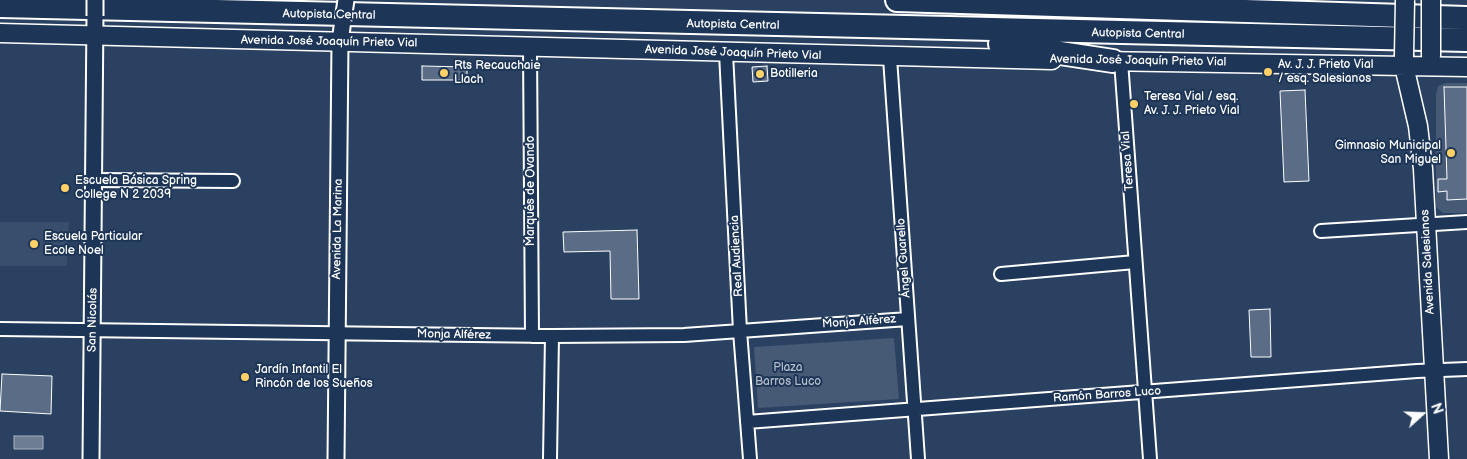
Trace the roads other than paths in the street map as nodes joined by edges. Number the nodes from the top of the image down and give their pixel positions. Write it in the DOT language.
graph roads {
  1 [pos="95,0"];
  2 [pos="346,0"];
  3 [pos="898,0"];
  4 [pos="1066,0"];
  5 [pos="1405,0"];
  6 [pos="1431,0"];
  7 [pos="1012,4"];
  8 [pos="0,6"];
  9 [pos="1467,18"];
  10 [pos="906,29"];
  11 [pos="0,33"];
  12 [pos="95,36"];
  13 [pos="1467,40"];
  14 [pos="340,42"];
  15 [pos="530,47"];
  16 [pos="726,53"];
  17 [pos="890,58"];
  18 [pos="1117,61"];
  19 [pos="1404,61"];
  20 [pos="1431,61"];
  21 [pos="1467,67"];
  22 [pos="94,180"];
  23 [pos="233,181"];
  24 [pos="1467,222"];
  25 [pos="1426,223"];
  26 [pos="1321,231"];
  27 [pos="1136,262"];
  28 [pos="1001,274"];
  29 [pos="908,319"];
  30 [pos="0,329"];
  31 [pos="92,330"];
  32 [pos="740,331"];
  33 [pos="337,333"];
  34 [pos="532,336"];
  35 [pos="552,336"];
  36 [pos="1434,370"];
  37 [pos="1467,370"];
  38 [pos="1145,392"];
  39 [pos="914,409"];
  40 [pos="747,422"];
  41 [pos="91,459"];
  42 [pos="336,459"];
  43 [pos="550,459"];
  44 [pos="750,459"];
  45 [pos="918,459"];
  46 [pos="1150,459"];
  47 [pos="1440,459"];
  1 -- 12 [label="street, San Nicolás, bridge"];
  2 -- 14 [label="street, Avenida La Marina, bridge"];
  3 -- 7 [label="highway, Autopista Central"];
  4 -- 7 [label="highway"];
  5 -- 19 [label="main road, Avenida Salesianos, bridge"];
  6 -- 20 [label="main road, bridge"];
  7 -- 9 [label="highway, Autopista Central"];
  8 -- 10 [label="highway, Autopista Central"];
  10 -- 13 [label="highway, Autopista Central"];
  10 -- 18 [label="highway"];
  11 -- 12 [label="main road, Avenida José Joaquín Prieto Vial"];
  12 -- 14 [label="main road, Avenida José Joaquín Prieto Vial"];
  12 -- 22 [label="street, San Nicolás"];
  14 -- 15 [label="main road, Avenida José Joaquín Prieto Vial"];
  14 -- 33 [label="street, Avenida La Marina"];
  15 -- 16 [label="main road, Avenida José Joaquín Prieto Vial"];
  15 -- 34 [label="street, Marqués de Ovando"];
  16 -- 17 [label="main road, Avenida José Joaquín Prieto Vial"];
  16 -- 32 [label="street, Real Audiencia"];
  17 -- 18 [label="main road, Avenida José Joaquín Prieto Vial"];
  17 -- 29 [label="street, Ángel Guarello"];
  18 -- 19 [label="main road, Avenida José Joaquín Prieto Vial"];
  18 -- 27 [label="street, Teresa Vial"];
  19 -- 20 [label="main road, Avenida José Joaquín Prieto Vial"];
  19 -- 25 [label="main road, Avenida Salesianos"];
  20 -- 21 [label="main road, Avenida José Joaquín Prieto Vial"];
  22 -- 23 [label="street"];
  22 -- 31 [label="street, San Nicolás"];
  24 -- 25 [label="street"];
  25 -- 26 [label="street"];
  25 -- 36 [label="main road, Avenida Salesianos"];
  27 -- 28 [label="street"];
  27 -- 38 [label="street, Teresa Vial"];
  29 -- 32 [label="street, Monja Alférez"];
  29 -- 39 [label="street, Ángel Guarello"];
  30 -- 31 [label="street, Monja Alférez"];
  31 -- 33 [label="street, Monja Alférez"];
  31 -- 41 [label="street, San Nicolás"];
  32 -- 35 [label="street, Monja Alférez"];
  32 -- 40 [label="street, Real Audiencia"];
  33 -- 34 [label="street, Monja Alférez"];
  33 -- 42 [label="street, Avenida La Marina"];
  34 -- 35 [label="street, Monja Alférez"];
  35 -- 43 [label="street"];
  36 -- 37 [label="street, Ramón Barros Luco"];
  36 -- 38 [label="street, Ramón Barros Luco"];
  36 -- 47 [label="main road, Avenida Salesianos"];
  38 -- 39 [label="street, Ramón Barros Luco"];
  38 -- 46 [label="street, Teresa Vial"];
  39 -- 40 [label="street, Ramón Barros Luco"];
  39 -- 45 [label="street, Ángel Guarello"];
  40 -- 44 [label="street, Real Audiencia"];
}
